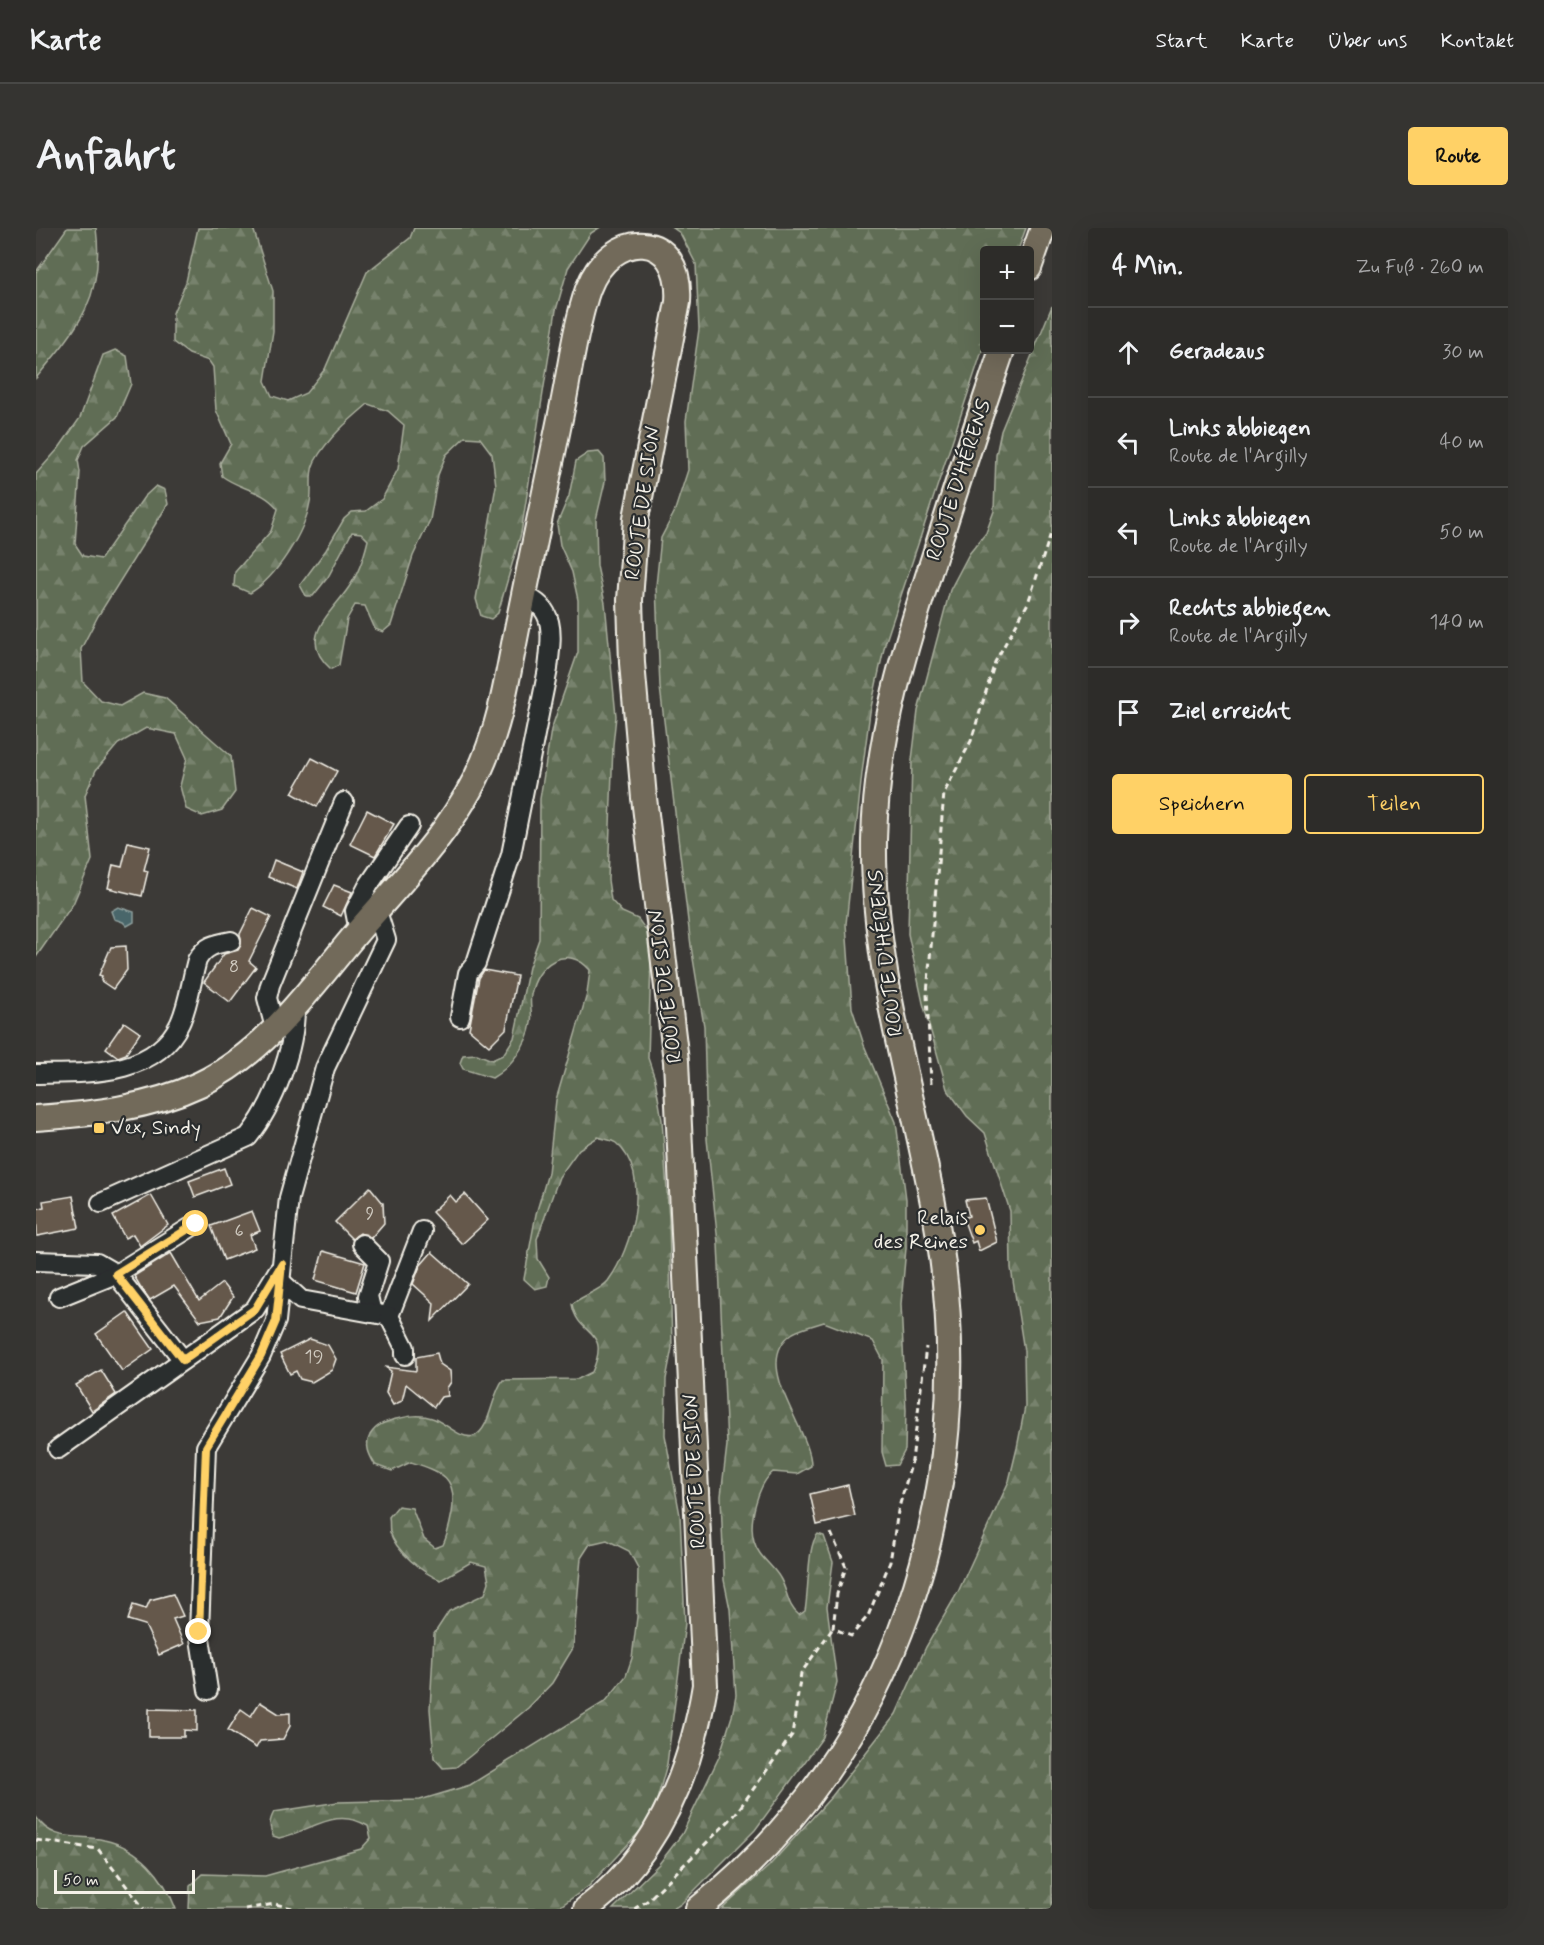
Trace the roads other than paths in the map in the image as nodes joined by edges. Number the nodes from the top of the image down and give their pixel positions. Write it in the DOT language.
graph roads {
  1 [pos="1043,228"];
  2 [pos="1034,254"];
  3 [pos="1001,354"];
  4 [pos="524,596"];
  5 [pos="344,802"];
  6 [pos="409,826"];
  7 [pos="377,910"];
  8 [pos="359,931"];
  9 [pos="231,941"];
  10 [pos="295,1008"];
  11 [pos="460,1017"];
  12 [pos="274,1028"];
  13 [pos="36,1074"];
  14 [pos="36,1118"];
  15 [pos="101,1203"];
  16 [pos="196,1224"];
  17 [pos="422,1231"];
  18 [pos="362,1244"];
  19 [pos="36,1261"];
  20 [pos="281,1273"];
  21 [pos="116,1274"];
  22 [pos="59,1297"];
  23 [pos="381,1314"];
  24 [pos="405,1355"];
  25 [pos="183,1360"];
  26 [pos="58,1449"];
  27 [pos="208,1690"];
  28 [pos="586,1909"];
  29 [pos="698,1909"];
  1 -- 2 [label="main road"];
  3 -- 29 [label="main road, ROUTE D'HÉRENS"];
  4 -- 7 [label="main road, ROUTE DE SION"];
  4 -- 11 [label="street"];
  4 -- 28 [label="main road, ROUTE DE SION"];
  5 -- 12 [label="street"];
  6 -- 8 [label="street"];
  7 -- 8 [label="main road, ROUTE DE SION"];
  7 -- 20 [label="street"];
  8 -- 10 [label="main road, ROUTE DE SION"];
  9 -- 13 [label="street"];
  10 -- 12 [label="main road, ROUTE DE SION"];
  10 -- 15 [label="street"];
  12 -- 14 [label="main road, ROUTE DE SION"];
  16 -- 21 [label="street"];
  17 -- 23 [label="street"];
  18 -- 23 [label="street"];
  19 -- 21 [label="street"];
  20 -- 23 [label="street"];
  20 -- 25 [label="street"];
  20 -- 27 [label="street"];
  21 -- 22 [label="street"];
  21 -- 25 [label="street"];
  23 -- 24 [label="street"];
  25 -- 26 [label="street"];
}
